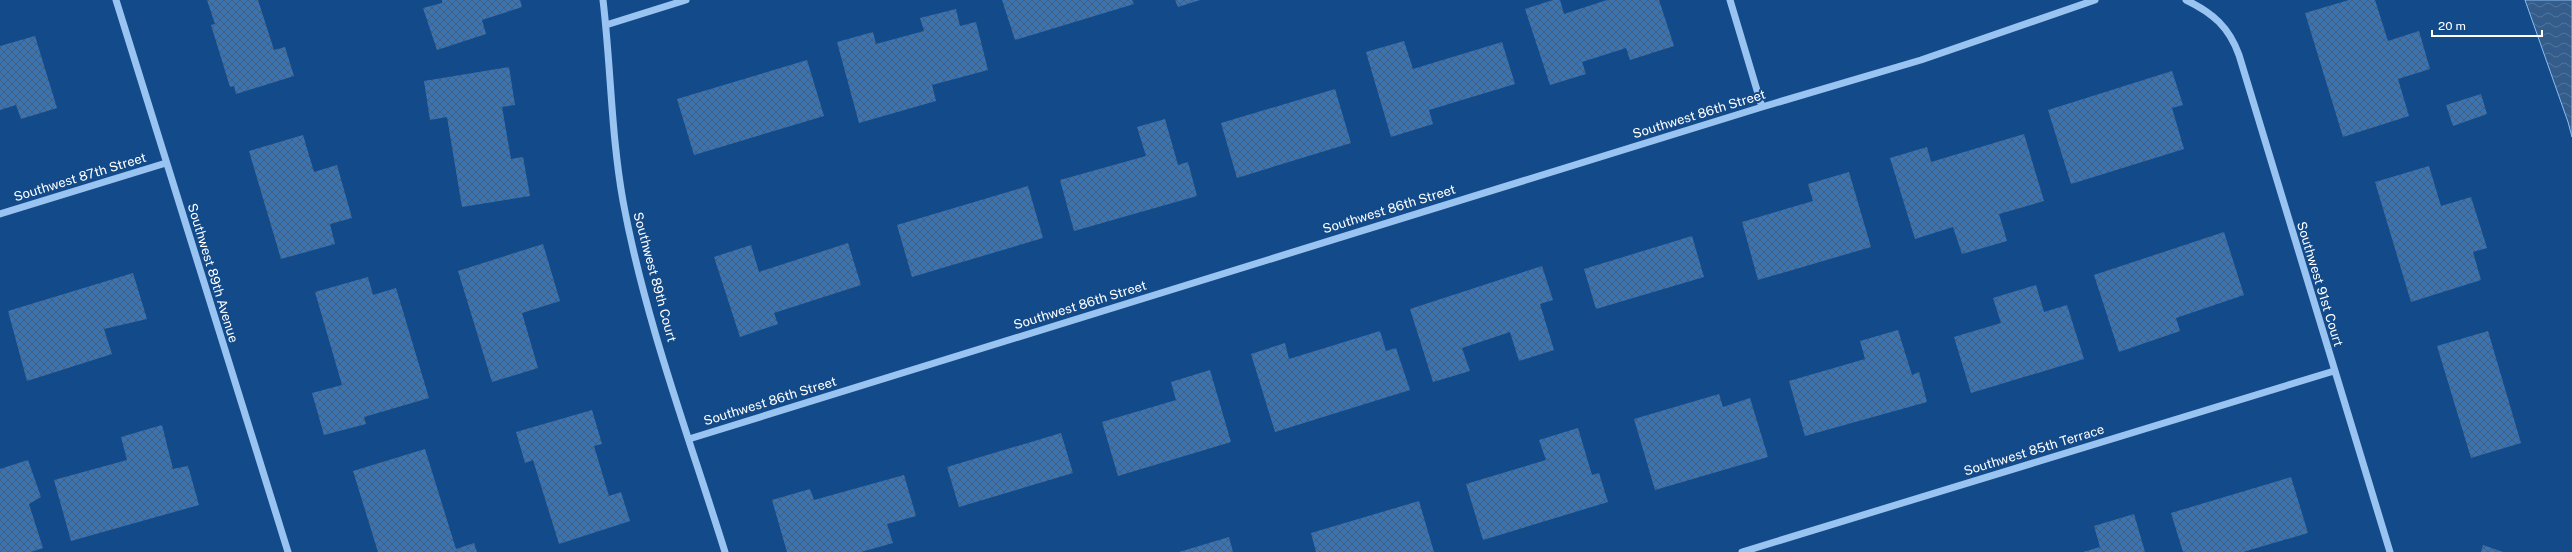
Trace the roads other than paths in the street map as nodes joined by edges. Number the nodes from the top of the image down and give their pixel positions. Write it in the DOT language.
graph roads {
  1 [pos="116,0"];
  2 [pos="603,0"];
  3 [pos="686,0"];
  4 [pos="1730,0"];
  5 [pos="2095,0"];
  6 [pos="2186,0"];
  7 [pos="606,25"];
  8 [pos="1762,107"];
  9 [pos="166,163"];
  10 [pos="0,214"];
  11 [pos="2334,371"];
  12 [pos="689,439"];
  13 [pos="288,552"];
  14 [pos="725,552"];
  15 [pos="1742,552"];
  16 [pos="2390,552"];
  1 -- 9 [label="street, Southwest 89th Avenue"];
  2 -- 7 [label="street, Southwest 89th Court"];
  3 -- 7 [label="street"];
  4 -- 8 [label="street"];
  5 -- 8 [label="street, Southwest 86th Street"];
  6 -- 11 [label="street, Southwest 91st Court"];
  7 -- 12 [label="street, Southwest 89th Court"];
  8 -- 12 [label="street, Southwest 86th Street"];
  9 -- 10 [label="street, Southwest 87th Street"];
  9 -- 13 [label="street, Southwest 89th Avenue"];
  11 -- 15 [label="street, Southwest 85th Terrace"];
  11 -- 16 [label="street, Southwest 91st Court"];
  12 -- 14 [label="street, Southwest 89th Court"];
}
